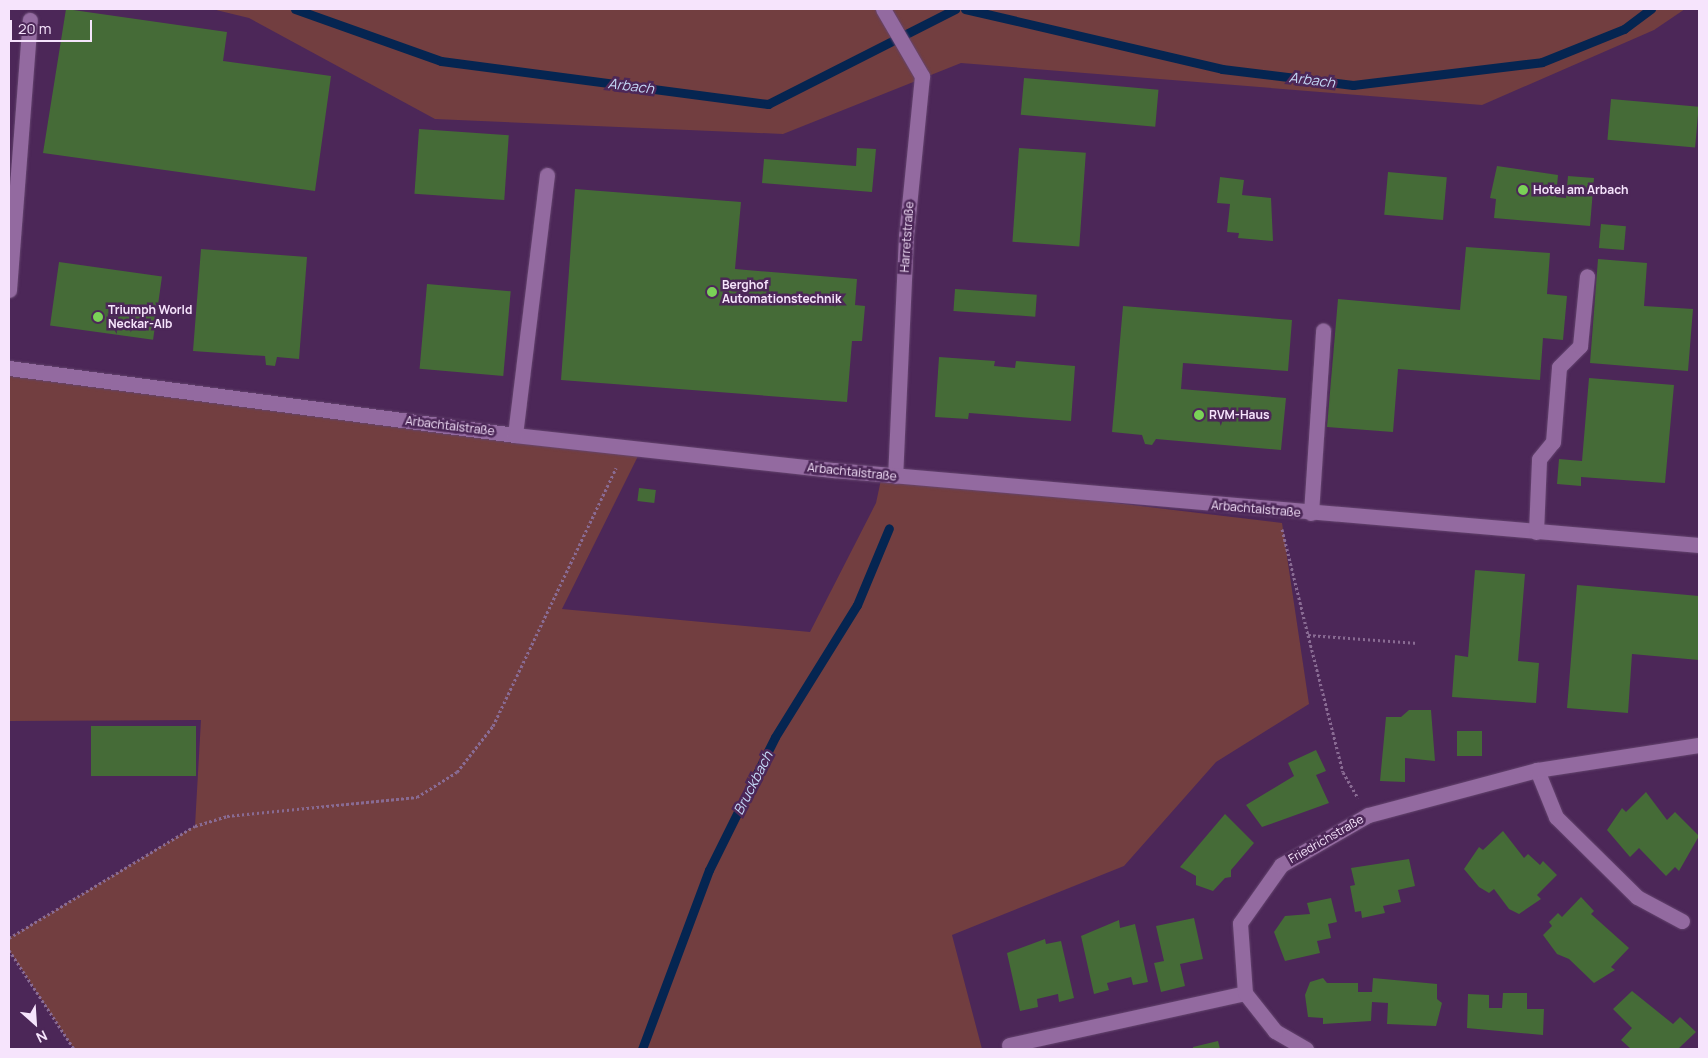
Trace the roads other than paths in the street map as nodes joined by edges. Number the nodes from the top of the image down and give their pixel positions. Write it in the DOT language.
graph roads {
  1 [pos="883,9"];
  2 [pos="30,20"];
  3 [pos="547,175"];
  4 [pos="1587,276"];
  5 [pos="9,290"];
  6 [pos="1323,330"];
  7 [pos="9,368"];
  8 [pos="515,434"];
  9 [pos="895,476"];
  10 [pos="1311,514"];
  11 [pos="1536,532"];
  12 [pos="1699,545"];
  13 [pos="1699,745"];
  14 [pos="1537,770"];
  15 [pos="1682,921"];
  16 [pos="1245,993"];
  17 [pos="1009,1045"];
  18 [pos="1306,1049"];
  1 -- 9 [label="street, Harretstraße"];
  2 -- 5 [label="street"];
  3 -- 8 [label="street"];
  4 -- 11 [label="street"];
  6 -- 10 [label="street"];
  7 -- 8 [label="street, Arbachtalstraße"];
  8 -- 9 [label="street, Arbachtalstraße"];
  9 -- 10 [label="street, Arbachtalstraße"];
  10 -- 11 [label="street, Arbachtalstraße"];
  11 -- 12 [label="street, Arbachtalstraße"];
  13 -- 14 [label="street, Friedrichstraße"];
  14 -- 15 [label="street"];
  14 -- 16 [label="street, Friedrichstraße"];
  16 -- 17 [label="street"];
  16 -- 18 [label="street"];
}
